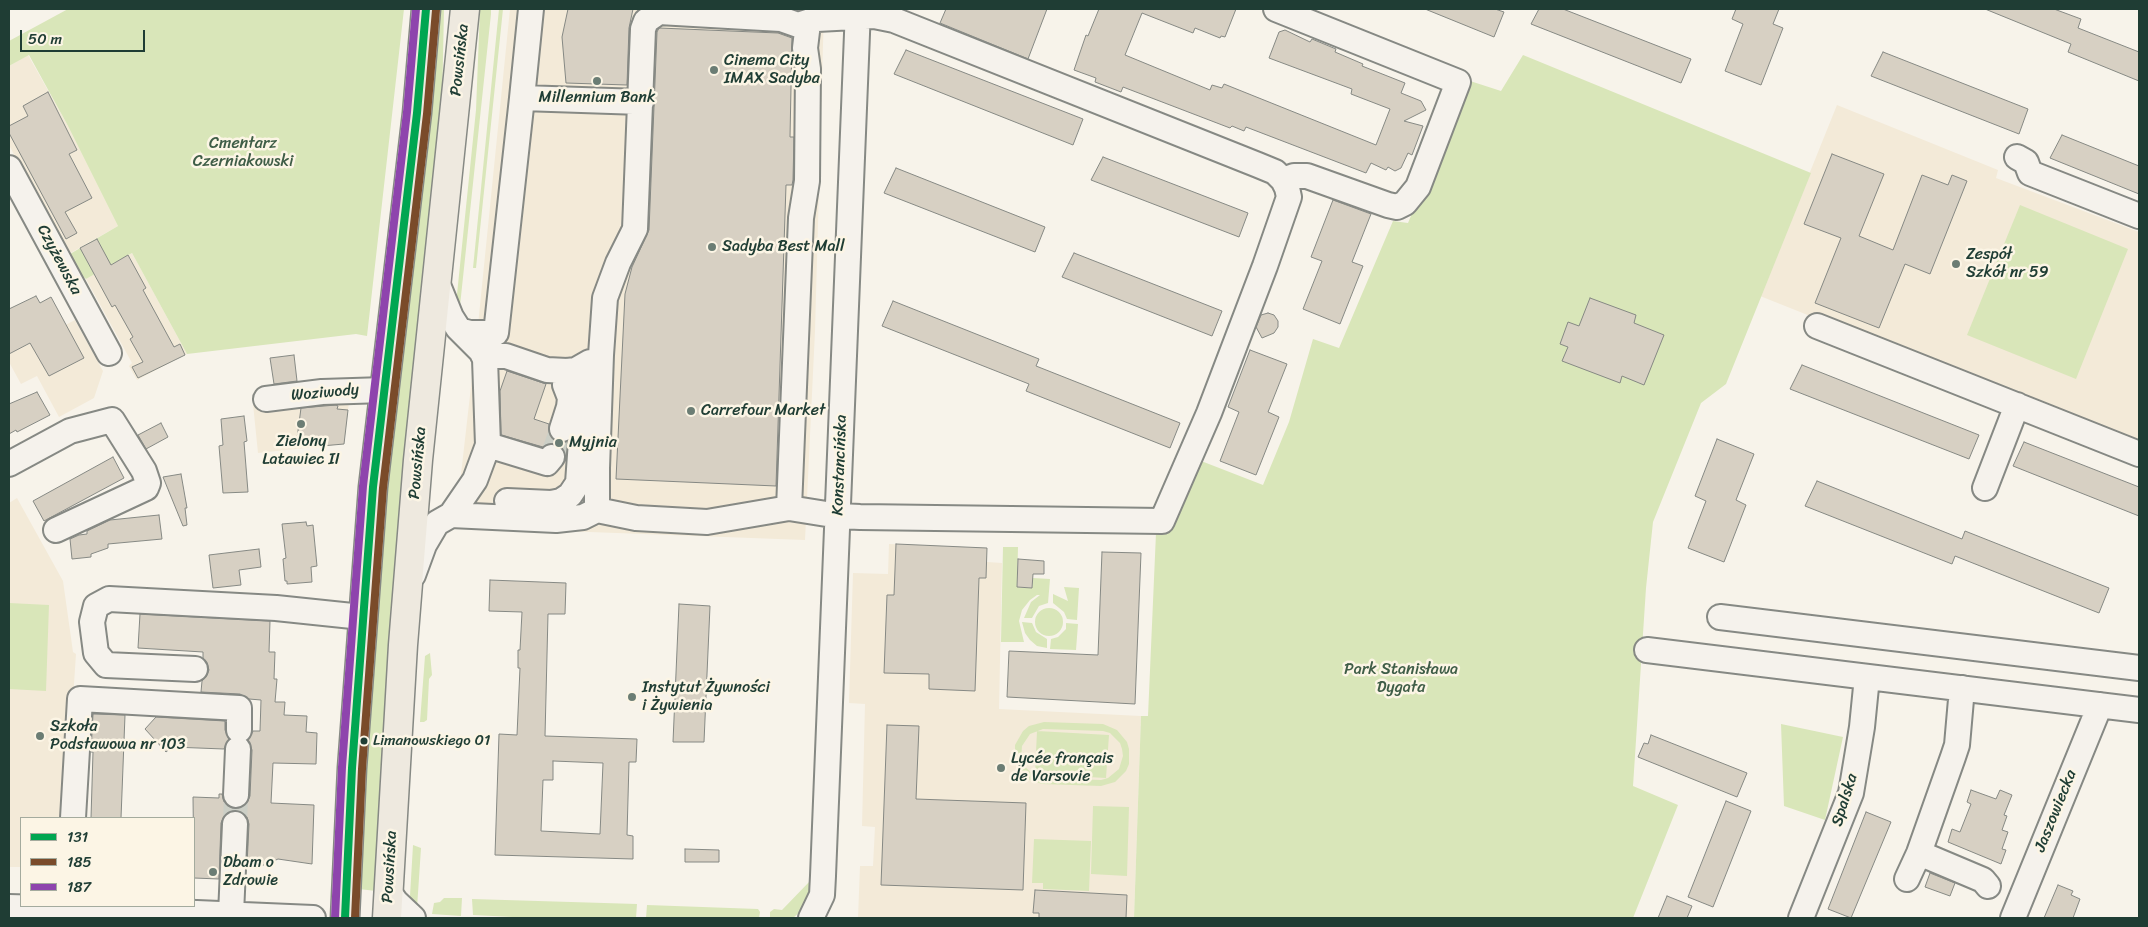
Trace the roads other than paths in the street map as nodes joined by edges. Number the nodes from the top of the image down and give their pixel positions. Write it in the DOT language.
graph roads {
  1 [pos="426,9"];
  2 [pos="465,9"];
  3 [pos="531,9"];
  4 [pos="1276,9"];
  5 [pos="858,13"];
  6 [pos="808,23"];
  7 [pos="805,48"];
  8 [pos="522,98"];
  9 [pos="641,102"];
  10 [pos="795,137"];
  11 [pos="2017,157"];
  12 [pos="9,168"];
  13 [pos="1283,180"];
  14 [pos="2139,216"];
  15 [pos="436,280"];
  16 [pos="1817,326"];
  17 [pos="462,331"];
  18 [pos="109,353"];
  19 [pos="601,356"];
  20 [pos="485,359"];
  21 [pos="547,370"];
  22 [pos="576,370"];
  23 [pos="614,379"];
  24 [pos="384,390"];
  25 [pos="266,399"];
  26 [pos="2017,405"];
  27 [pos="562,429"];
  28 [pos="488,445"];
  29 [pos="2139,454"];
  30 [pos="552,457"];
  31 [pos="9,464"];
  32 [pos="1985,488"];
  33 [pos="468,491"];
  34 [pos="597,502"];
  35 [pos="789,508"];
  36 [pos="451,514"];
  37 [pos="839,516"];
  38 [pos="56,530"];
  39 [pos="407,588"];
  40 [pos="362,617"];
  41 [pos="1720,617"];
  42 [pos="1647,650"];
  43 [pos="195,668"];
  44 [pos="2139,668"];
  45 [pos="1860,676"];
  46 [pos="1962,688"];
  47 [pos="2100,704"];
  48 [pos="2139,710"];
  49 [pos="236,794"];
  50 [pos="73,817"];
  51 [pos="235,824"];
  52 [pos="1919,853"];
  53 [pos="1907,879"];
  54 [pos="1988,886"];
  55 [pos="388,891"];
  56 [pos="9,907"];
  57 [pos="68,907"];
  58 [pos="42,913"];
  59 [pos="231,914"];
  60 [pos="313,918"];
  61 [pos="345,918"];
  62 [pos="387,918"];
  63 [pos="413,918"];
  64 [pos="810,918"];
  65 [pos="1801,918"];
  66 [pos="2014,918"];
  1 -- 24 [label="main road"];
  2 -- 15 [label="main road, Powsińska"];
  3 -- 8 [label="street"];
  4 -- 13 [label="street"];
  5 -- 6 [label="street"];
  5 -- 13 [label="street"];
  5 -- 37 [label="street, Konstancińska"];
  6 -- 7 [label="street"];
  6 -- 9 [label="street"];
  7 -- 10 [label="street"];
  7 -- 35 [label="street"];
  8 -- 9 [label="street"];
  8 -- 17 [label="street"];
  9 -- 19 [label="street"];
  11 -- 14 [label="street"];
  12 -- 18 [label="street, Czyżewska"];
  13 -- 37 [label="street"];
  15 -- 17 [label="street"];
  15 -- 39 [label="main road, Powsińska"];
  16 -- 26 [label="street"];
  17 -- 20 [label="street"];
  19 -- 22 [label="street"];
  19 -- 34 [label="street"];
  20 -- 21 [label="street"];
  20 -- 28 [label="street"];
  21 -- 22 [label="street"];
  21 -- 27 [label="street"];
  22 -- 33 [label="street"];
  23 -- 34 [label="street"];
  24 -- 25 [label="street, Woziwody"];
  24 -- 40 [label="main road"];
  26 -- 29 [label="street"];
  26 -- 32 [label="street"];
  28 -- 30 [label="street"];
  28 -- 33 [label="street"];
  31 -- 38 [label="street"];
  33 -- 36 [label="street"];
  34 -- 35 [label="street"];
  34 -- 36 [label="street"];
  35 -- 37 [label="street"];
  36 -- 39 [label="street"];
  37 -- 64 [label="street, Konstancińska"];
  39 -- 55 [label="main road, Powsińska"];
  40 -- 43 [label="street"];
  40 -- 61 [label="main road"];
  41 -- 44 [label="street"];
  42 -- 45 [label="street"];
  45 -- 46 [label="street"];
  45 -- 65 [label="street, Spalska"];
  46 -- 47 [label="street"];
  46 -- 52 [label="street"];
  47 -- 48 [label="street"];
  47 -- 66 [label="street, Jaszowiecka"];
  49 -- 50 [label="street"];
  51 -- 59 [label="street"];
  52 -- 53 [label="street"];
  52 -- 54 [label="street"];
  55 -- 62 [label="main road, Powsińska"];
  55 -- 63 [label="street"];
  56 -- 58 [label="street"];
  57 -- 58 [label="street"];
  57 -- 59 [label="street"];
  59 -- 60 [label="street"];
}
